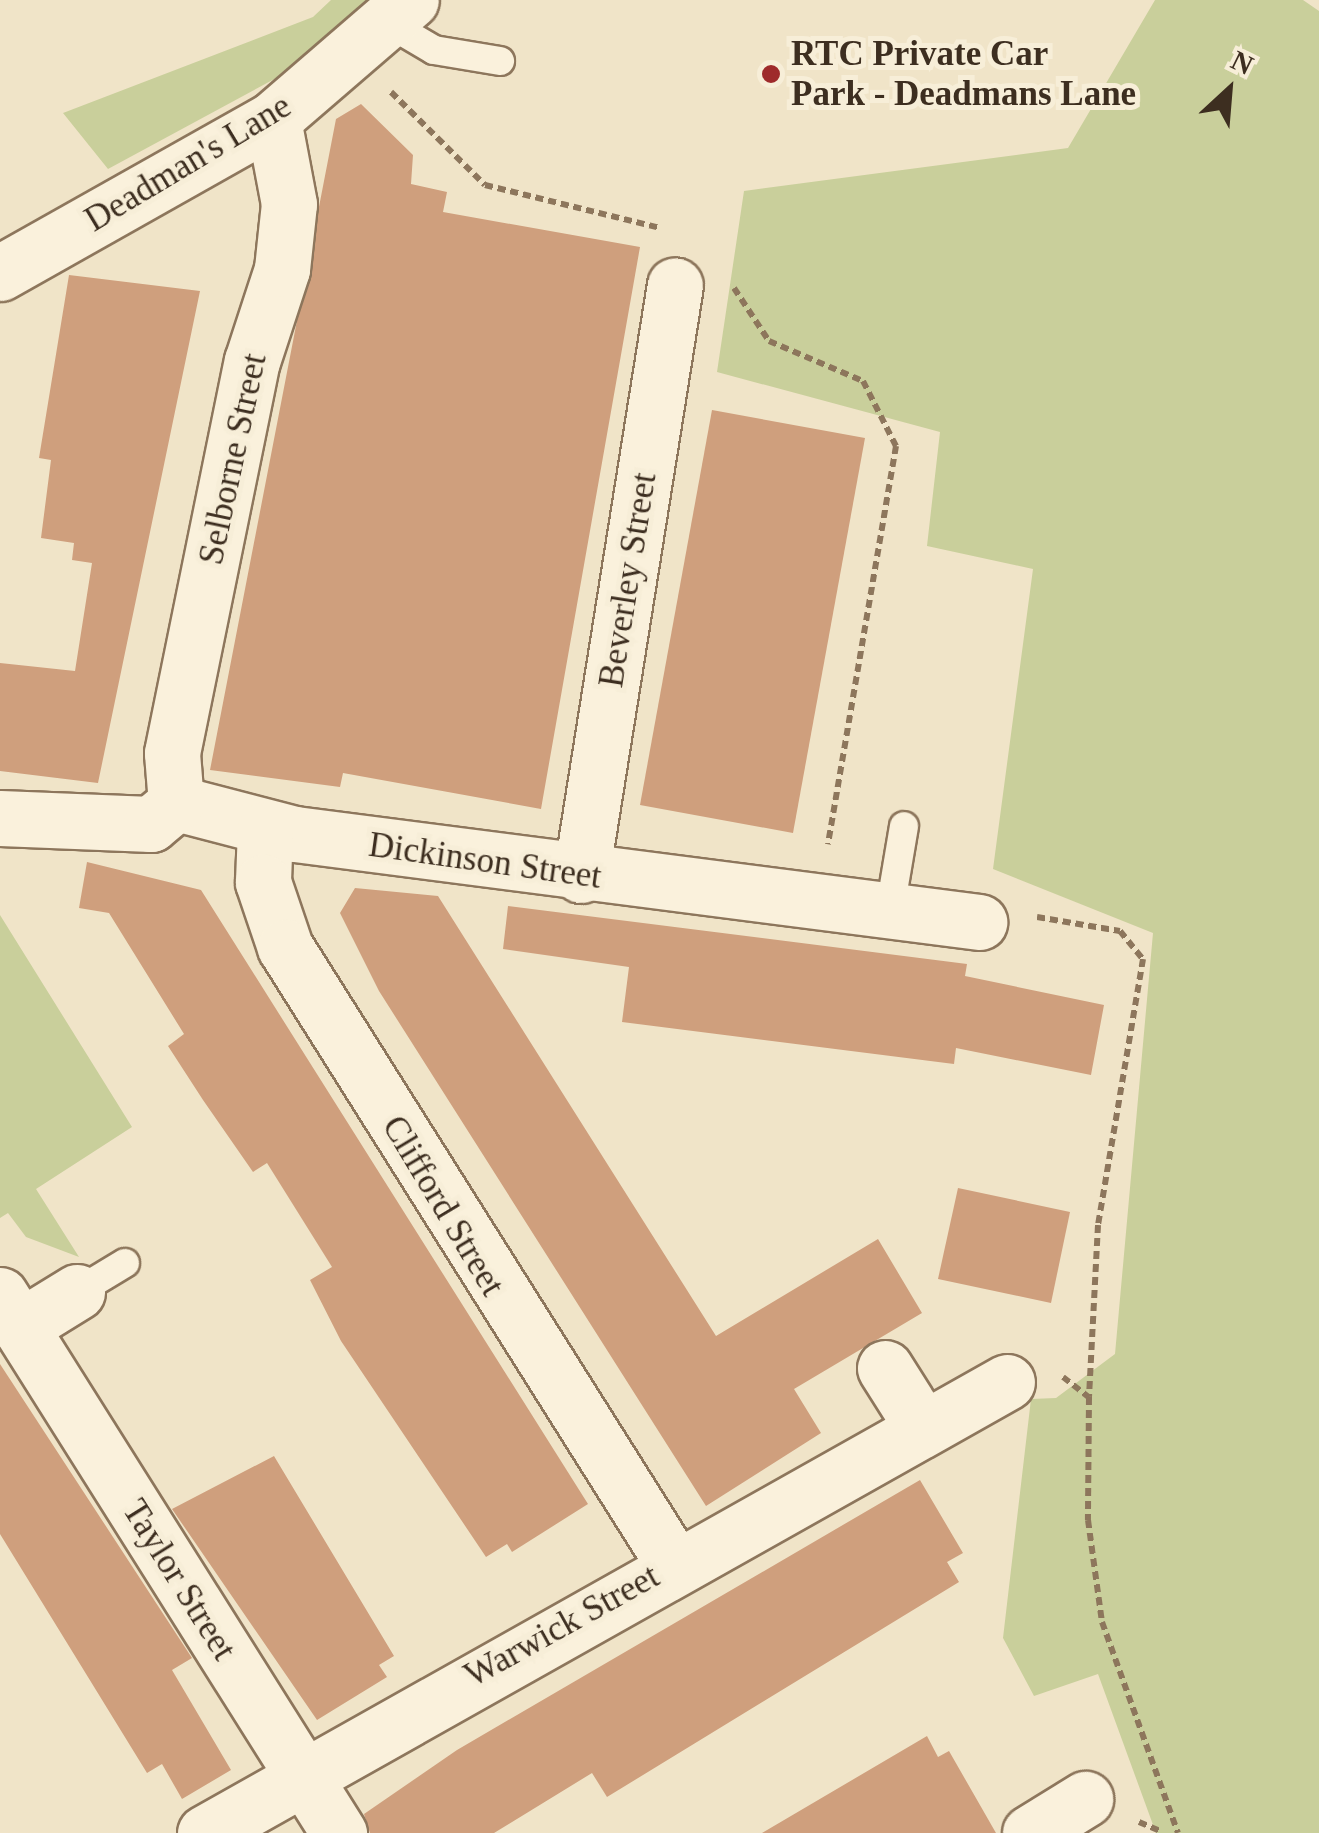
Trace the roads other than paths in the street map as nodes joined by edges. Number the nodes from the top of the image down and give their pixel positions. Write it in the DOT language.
graph roads {
  1 [pos="399,12"];
  2 [pos="500,62"];
  3 [pos="273,119"];
  4 [pos="0,273"];
  5 [pos="675,286"];
  6 [pos="176,803"];
  7 [pos="0,818"];
  8 [pos="904,826"];
  9 [pos="265,828"];
  10 [pos="581,875"];
  11 [pos="889,915"];
  12 [pos="979,922"];
  13 [pos="125,1262"];
  14 [pos="76,1292"];
  15 [pos="10,1311"];
  16 [pos="885,1368"];
  17 [pos="1029,1374"];
  18 [pos="922,1428"];
  19 [pos="673,1564"];
  20 [pos="301,1774"];
  21 [pos="1085,1799"];
  22 [pos="205,1833"];
  23 [pos="340,1833"];
  24 [pos="1030,1833"];
  1 -- 2 [label="lane"];
  1 -- 3 [label="street, Deadman's Lane"];
  3 -- 4 [label="street, Deadman's Lane"];
  3 -- 6 [label="street, Selborne Street"];
  5 -- 10 [label="street, Beverley Street"];
  6 -- 7 [label="street"];
  6 -- 9 [label="street, Dickinson Street"];
  8 -- 11 [label="lane"];
  9 -- 10 [label="street, Dickinson Street"];
  9 -- 19 [label="street, Clifford Street"];
  10 -- 11 [label="street, Dickinson Street"];
  11 -- 12 [label="street, Dickinson Street"];
  13 -- 14 [label="lane"];
  14 -- 15 [label="street, Taylor Street"];
  15 -- 20 [label="street, Taylor Street"];
  16 -- 18 [label="street"];
  17 -- 18 [label="street, Warwick Street"];
  18 -- 19 [label="street, Warwick Street"];
  19 -- 20 [label="street, Warwick Street"];
  20 -- 22 [label="street, Warwick Street"];
  20 -- 23 [label="street, Taylor Street"];
  21 -- 24 [label="street"];
}
